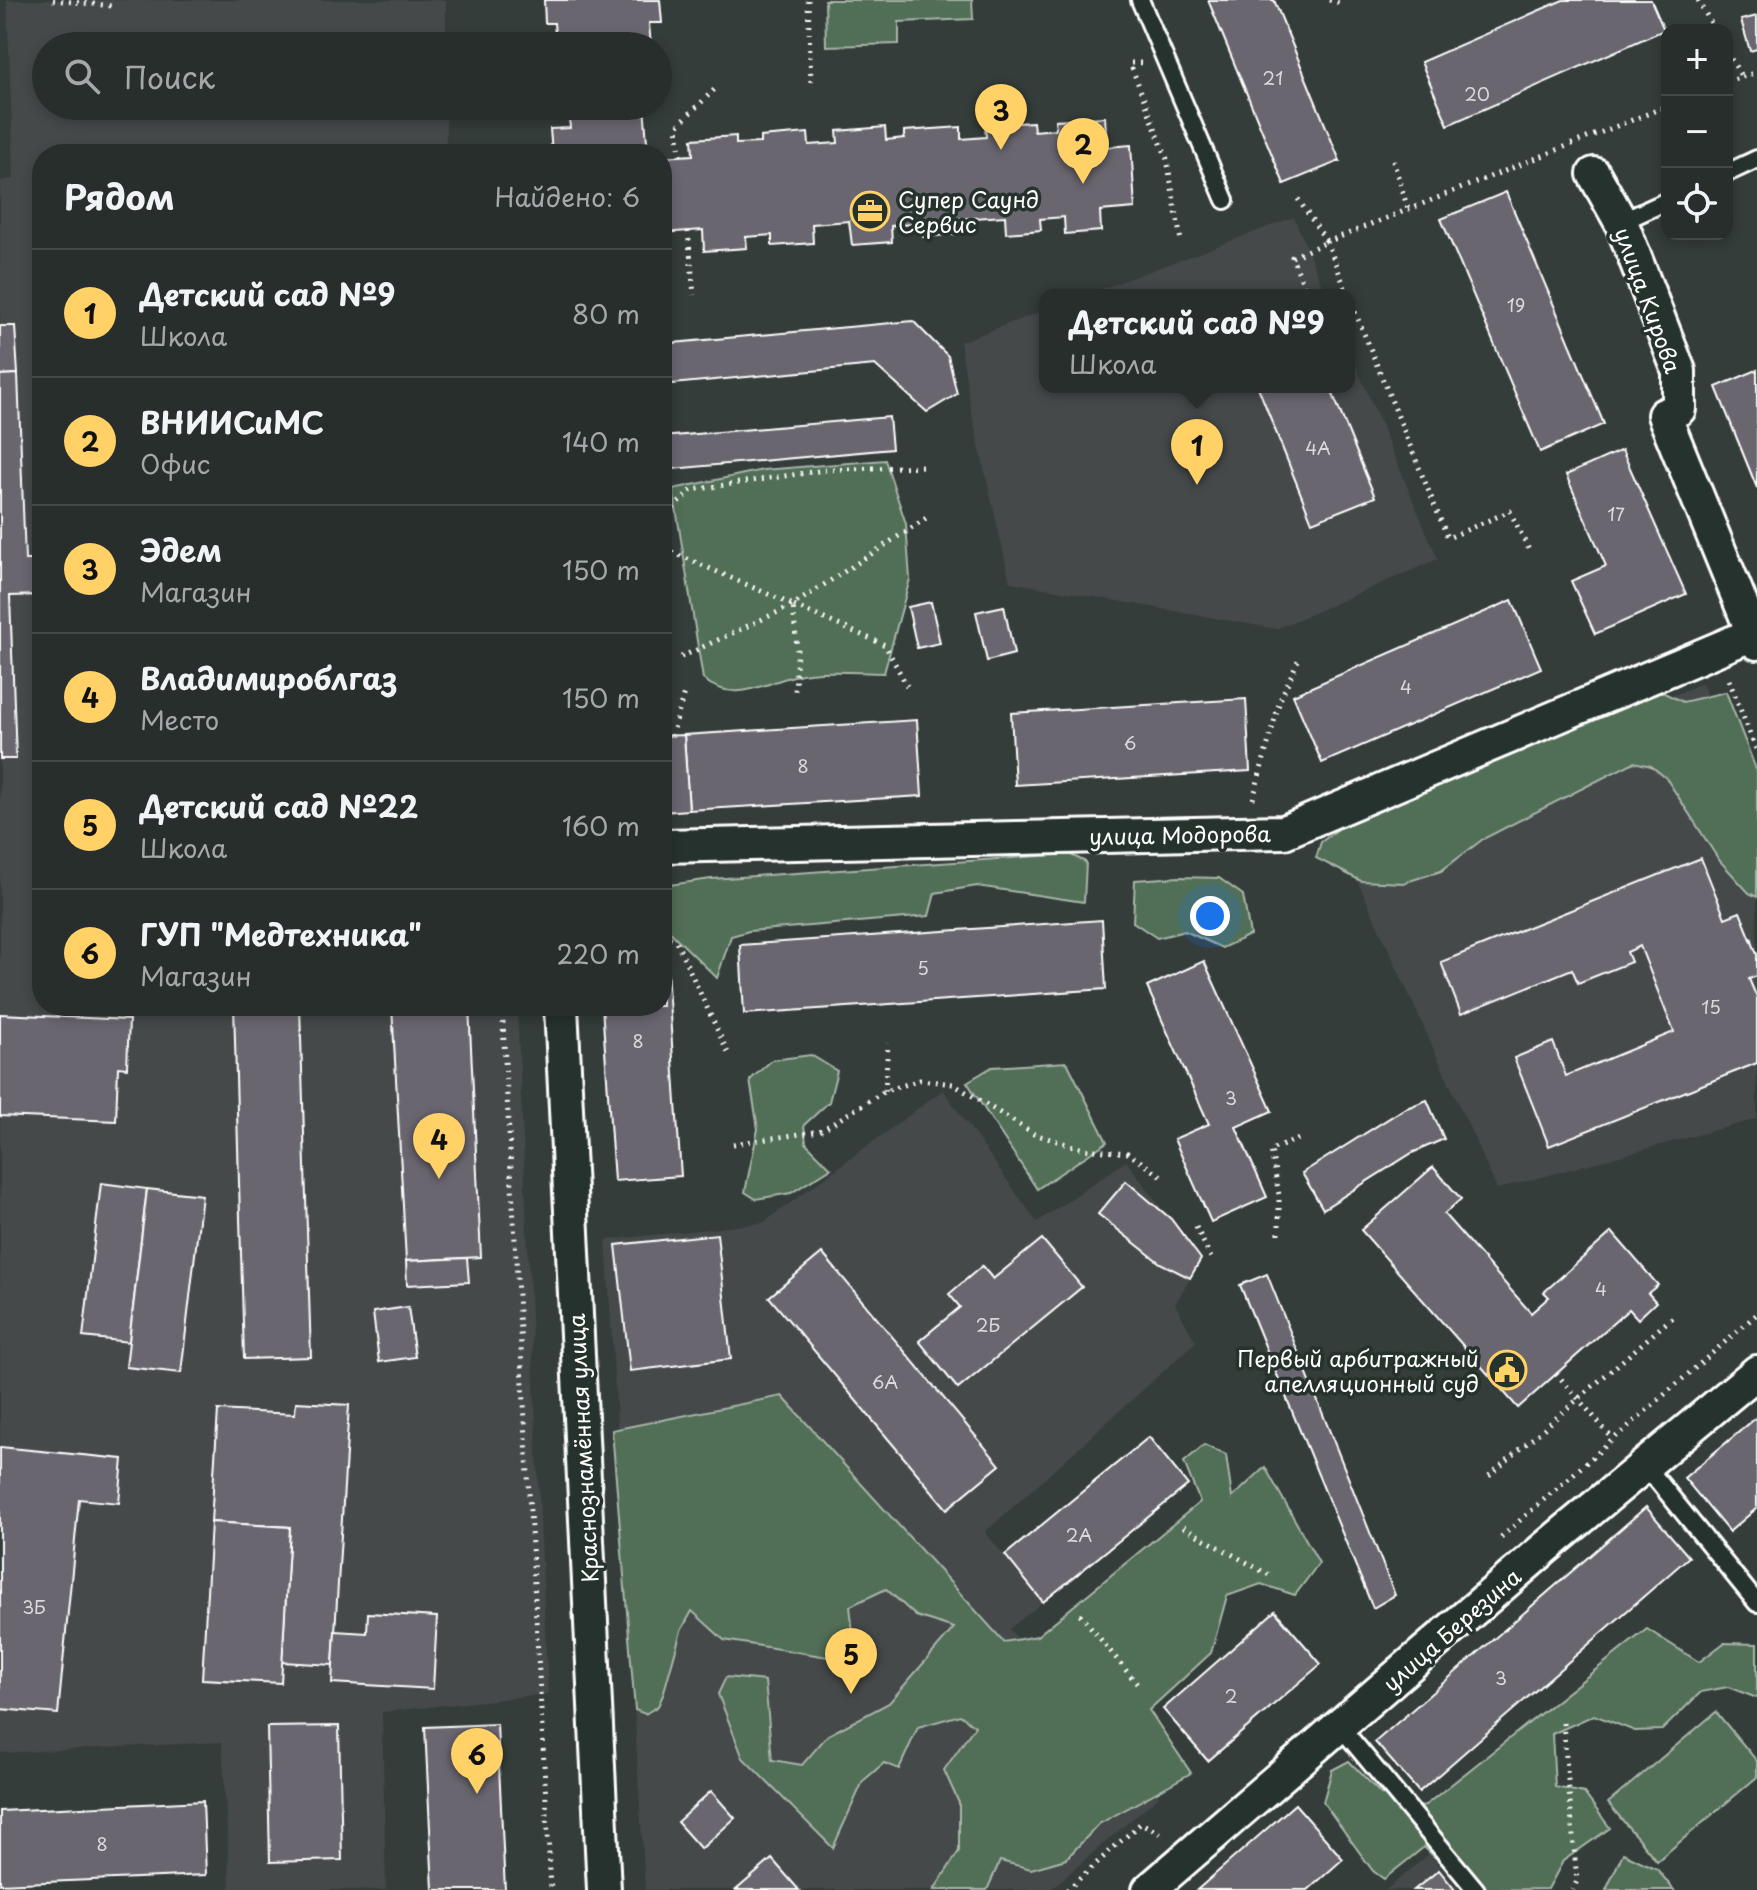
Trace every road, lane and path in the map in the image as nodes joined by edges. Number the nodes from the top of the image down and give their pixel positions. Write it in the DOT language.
graph roads {
  1 [pos="53,0"];
  2 [pos="808,0"];
  3 [pos="1140,0"];
  4 [pos="1329,0"];
  5 [pos="1698,0"];
  6 [pos="1342,4"];
  7 [pos="112,6"];
  8 [pos="1712,24"];
  9 [pos="1733,62"];
  10 [pos="1140,63"];
  11 [pos="1757,72"];
  12 [pos="1741,76"];
  13 [pos="1733,79"];
  14 [pos="811,83"];
  15 [pos="715,89"];
  16 [pos="1661,108"];
  17 [pos="680,156"];
  18 [pos="1757,159"];
  19 [pos="1393,160"];
  20 [pos="1733,170"];
  21 [pos="1594,174"];
  22 [pos="1298,199"];
  23 [pos="1225,200"];
  24 [pos="1661,204"];
  25 [pos="1408,209"];
  26 [pos="1621,222"];
  27 [pos="688,231"];
  28 [pos="1181,241"];
  29 [pos="1327,242"];
  30 [pos="1305,289"];
  31 [pos="1346,289"];
  32 [pos="694,295"];
  33 [pos="1355,311"];
  34 [pos="924,466"];
  35 [pos="672,509"];
  36 [pos="928,517"];
  37 [pos="672,552"];
  38 [pos="1531,554"];
  39 [pos="793,605"];
  40 [pos="1755,639"];
  41 [pos="1716,650"];
  42 [pos="1300,656"];
  43 [pos="681,657"];
  44 [pos="907,686"];
  45 [pos="684,693"];
  46 [pos="795,693"];
  47 [pos="672,736"];
  48 [pos="1757,752"];
  49 [pos="1244,832"];
  50 [pos="672,846"];
  51 [pos="672,939"];
  52 [pos="503,1016"];
  53 [pos="561,1016"];
  54 [pos="888,1043"];
  55 [pos="729,1055"];
  56 [pos="885,1091"];
  57 [pos="1299,1139"];
  58 [pos="733,1144"];
  59 [pos="1163,1177"];
  60 [pos="1196,1227"];
  61 [pos="1279,1234"];
  62 [pos="1213,1262"];
  63 [pos="1674,1316"];
  64 [pos="1757,1372"];
  65 [pos="1556,1373"];
  66 [pos="1579,1399"];
  67 [pos="1645,1465"];
  68 [pos="1489,1476"];
  69 [pos="1183,1527"];
  70 [pos="1271,1576"];
  71 [pos="1757,1603"];
  72 [pos="1080,1614"];
  73 [pos="1138,1685"];
  74 [pos="1563,1723"];
  75 [pos="1339,1725"];
  76 [pos="551,1890"];
  77 [pos="604,1890"];
  78 [pos="1149,1890"];
  79 [pos="1476,1890"];
  80 [pos="1573,1890"];
  1 -- 7 [label="path"];
  2 -- 14 [label="path"];
  3 -- 23 [label="lane"];
  4 -- 6 [label="path"];
  5 -- 8 [label="path"];
  9 -- 12 [label="path"];
  10 -- 28 [label="path"];
  11 -- 12 [label="path"];
  12 -- 13 [label="path"];
  15 -- 17 [label="path"];
  16 -- 25 [label="path"];
  18 -- 20 [label="lane"];
  19 -- 25 [label="path"];
  21 -- 26 [label="street, улица Кирова"];
  22 -- 29 [label="path"];
  24 -- 26 [label="lane"];
  25 -- 29 [label="path"];
  26 -- 40 [label="street, улица Кирова"];
  27 -- 32 [label="path"];
  29 -- 30 [label="path"];
  29 -- 31 [label="path"];
  33 -- 38 [label="path"];
  34 -- 35 [label="path"];
  36 -- 39 [label="path"];
  37 -- 39 [label="path"];
  39 -- 43 [label="path"];
  39 -- 44 [label="path"];
  39 -- 46 [label="path"];
  40 -- 41 [label="street, улица Модорова"];
  41 -- 48 [label="path"];
  41 -- 49 [label="street, улица Модорова"];
  42 -- 49 [label="path"];
  45 -- 47 [label="path"];
  49 -- 50 [label="street, улица Модорова"];
  51 -- 55 [label="path"];
  52 -- 76 [label="path"];
  53 -- 77 [label="street, Краснознамённая улица"];
  54 -- 56 [label="path"];
  56 -- 58 [label="path"];
  56 -- 59 [label="path"];
  57 -- 61 [label="path"];
  60 -- 62 [label="path"];
  63 -- 66 [label="path"];
  64 -- 67 [label="street, улица Березина"];
  65 -- 66 [label="path"];
  66 -- 67 [label="path"];
  66 -- 68 [label="path"];
  67 -- 71 [label="lane"];
  67 -- 75 [label="street, улица Березина"];
  69 -- 70 [label="path"];
  72 -- 73 [label="path"];
  74 -- 80 [label="path"];
  75 -- 78 [label="street, улица Березина"];
  75 -- 79 [label="lane"];
}
